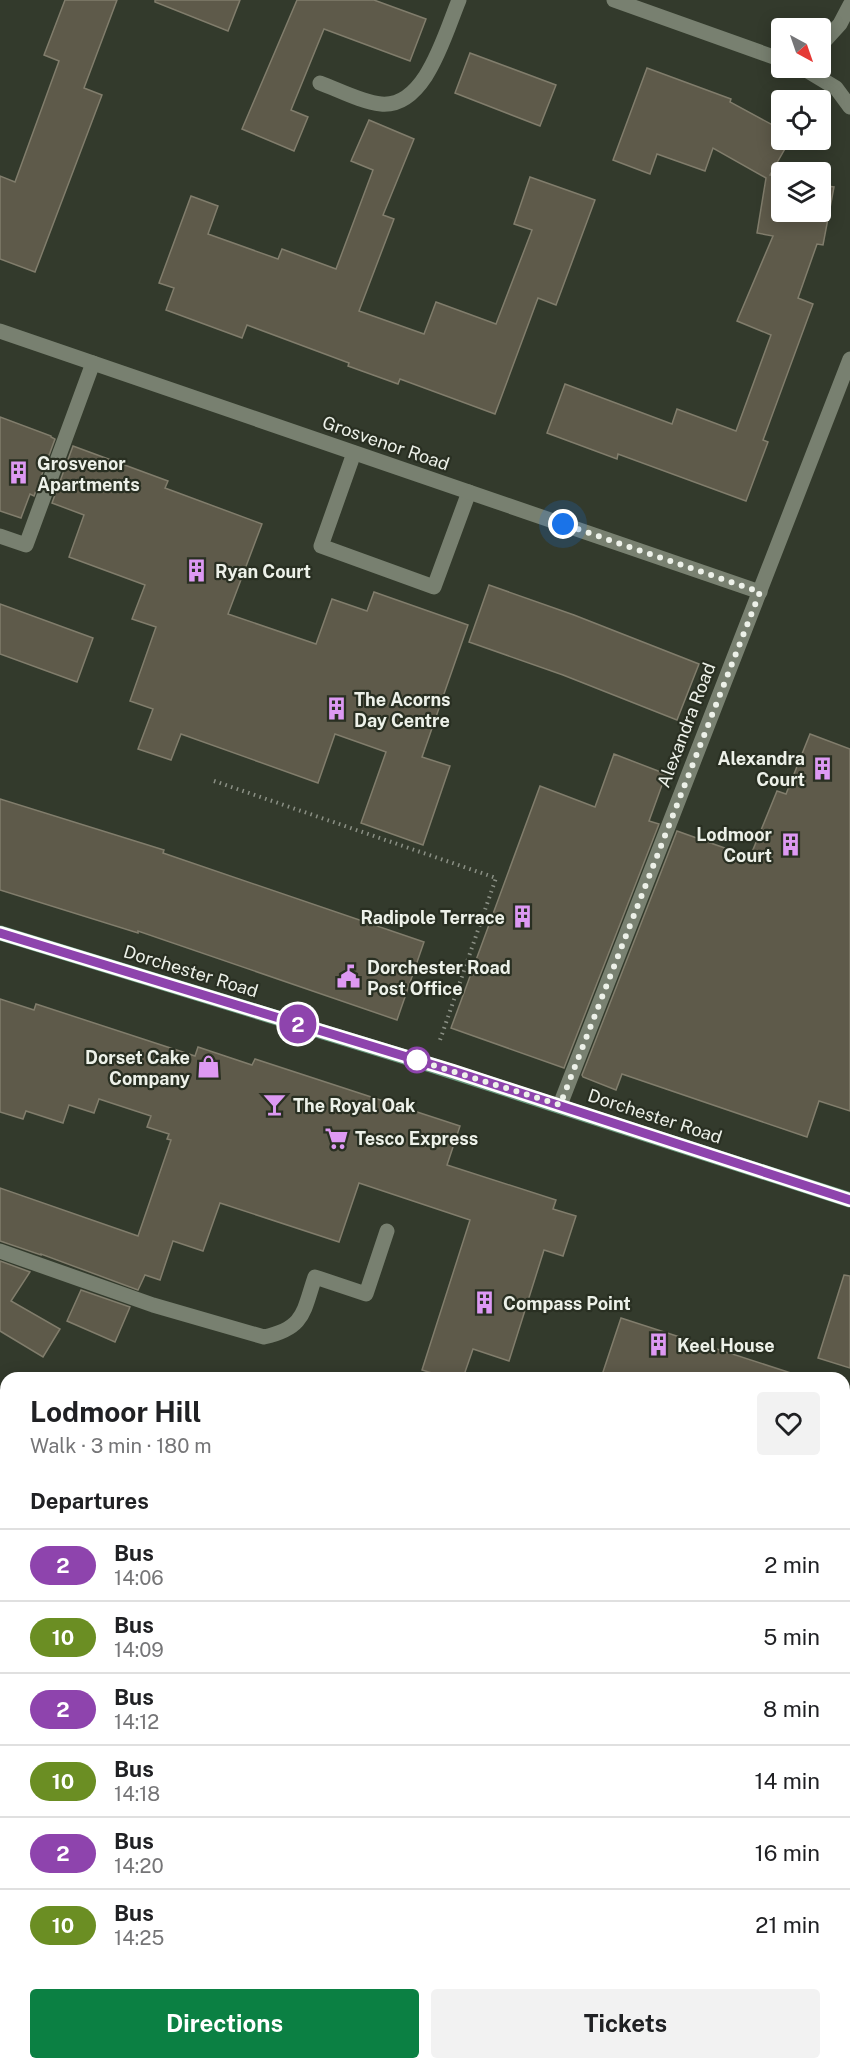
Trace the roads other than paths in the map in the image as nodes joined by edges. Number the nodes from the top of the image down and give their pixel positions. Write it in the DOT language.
graph roads {
  1 [pos="459,0"];
  2 [pos="614,0"];
  3 [pos="850,5"];
  4 [pos="831,34"];
  5 [pos="771,56"];
  6 [pos="820,78"];
  7 [pos="320,83"];
  8 [pos="850,106"];
  9 [pos="0,331"];
  10 [pos="850,359"];
  11 [pos="93,363"];
  12 [pos="354,453"];
  13 [pos="469,492"];
  14 [pos="0,536"];
  15 [pos="760,592"];
  16 [pos="0,933"];
  17 [pos="560,1105"];
  18 [pos="850,1200"];
  19 [pos="387,1231"];
  20 [pos="0,1251"];
  1 -- 7 [label="street"];
  2 -- 5 [label="street"];
  3 -- 4 [label="street"];
  6 -- 8 [label="street"];
  9 -- 11 [label="street, Grosvenor Road"];
  10 -- 15 [label="street, Alexandra Road"];
  11 -- 12 [label="street, Grosvenor Road"];
  11 -- 14 [label="street"];
  12 -- 13 [label="street, Grosvenor Road"];
  12 -- 13 [label="street"];
  13 -- 15 [label="street, Grosvenor Road"];
  15 -- 17 [label="street, Alexandra Road"];
  16 -- 17 [label="main road, Dorchester Road"];
  17 -- 18 [label="main road, Dorchester Road"];
  19 -- 20 [label="street"];
}
